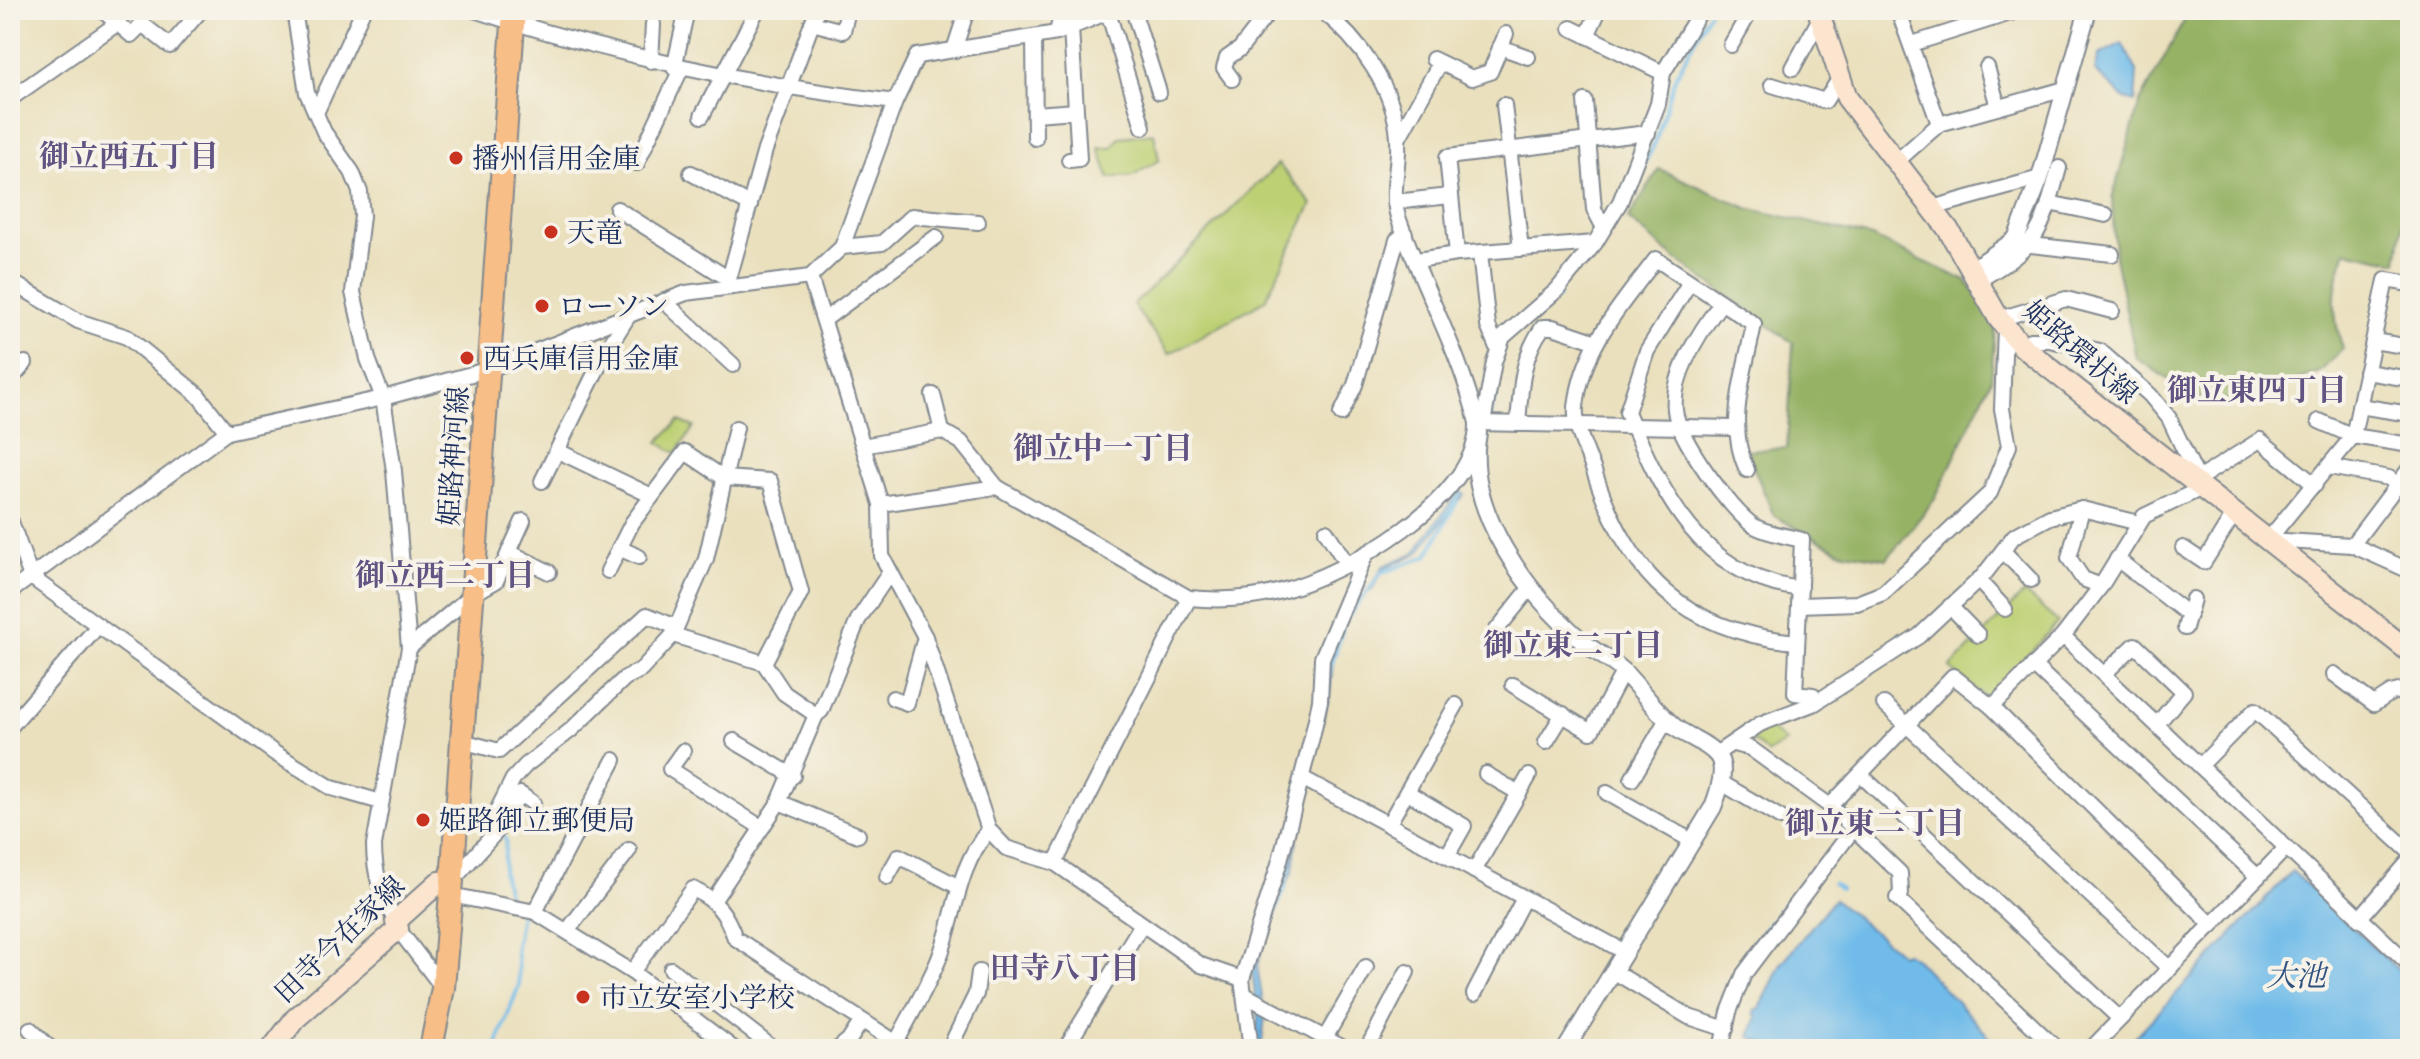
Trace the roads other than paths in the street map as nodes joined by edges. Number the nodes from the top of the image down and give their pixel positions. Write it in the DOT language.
graph roads {
  1 [pos="102,10"];
  2 [pos="201,10"];
  3 [pos="294,10"];
  4 [pos="363,10"];
  5 [pos="474,10"];
  6 [pos="687,10"];
  7 [pos="757,10"];
  8 [pos="848,10"];
  9 [pos="967,10"];
  10 [pos="1062,10"];
  11 [pos="1133,10"];
  12 [pos="1270,10"];
  13 [pos="1599,10"];
  14 [pos="1751,10"];
  15 [pos="1898,10"];
  16 [pos="2020,10"];
  17 [pos="2088,10"];
  18 [pos="1110,11"];
  19 [pos="1698,11"];
  20 [pos="1329,13"];
  21 [pos="1819,14"];
  22 [pos="514,16"];
  23 [pos="815,16"];
  24 [pos="118,23"];
  25 [pos="653,24"];
  26 [pos="1571,28"];
  27 [pos="1064,30"];
  28 [pos="1587,36"];
  29 [pos="1034,37"];
  30 [pos="1912,44"];
  31 [pos="1731,45"];
  32 [pos="954,50"];
  33 [pos="1528,57"];
  34 [pos="651,61"];
  35 [pos="1987,67"];
  36 [pos="678,68"];
  37 [pos="1793,68"];
  38 [pos="1663,73"];
  39 [pos="721,76"];
  40 [pos="1840,78"];
  41 [pos="1232,79"];
  42 [pos="1772,85"];
  43 [pos="787,89"];
  44 [pos="2065,89"];
  45 [pos="1159,92"];
  46 [pos="10,99"];
  47 [pos="1585,101"];
  48 [pos="895,102"];
  49 [pos="1504,105"];
  50 [pos="1998,107"];
  51 [pos="1076,111"];
  52 [pos="316,113"];
  53 [pos="1035,114"];
  54 [pos="702,116"];
  55 [pos="1939,124"];
  56 [pos="1143,127"];
  57 [pos="1648,133"];
  58 [pos="1035,138"];
  59 [pos="1398,139"];
  60 [pos="1590,140"];
  61 [pos="1509,149"];
  62 [pos="1069,160"];
  63 [pos="1896,162"];
  64 [pos="637,163"];
  65 [pos="2059,168"];
  66 [pos="691,173"];
  67 [pos="2040,178"];
  68 [pos="1450,196"];
  69 [pos="1395,202"];
  70 [pos="2049,203"];
  71 [pos="750,205"];
  72 [pos="1932,208"];
  73 [pos="617,209"];
  74 [pos="2106,215"];
  75 [pos="978,222"];
  76 [pos="1604,228"];
  77 [pos="1405,234"];
  78 [pos="936,237"];
  79 [pos="1595,243"];
  80 [pos="2031,245"];
  81 [pos="842,247"];
  82 [pos="1521,249"];
  83 [pos="1480,253"];
  84 [pos="1457,254"];
  85 [pos="2112,254"];
  86 [pos="1417,260"];
  87 [pos="1976,274"];
  88 [pos="810,277"];
  89 [pos="10,281"];
  90 [pos="728,282"];
  91 [pos="1690,282"];
  92 [pos="2410,284"];
  93 [pos="664,301"];
  94 [pos="1721,303"];
  95 [pos="2112,311"];
  96 [pos="629,315"];
  97 [pos="824,320"];
  98 [pos="2002,323"];
  99 [pos="1594,341"];
  100 [pos="2373,341"];
  101 [pos="2023,347"];
  102 [pos="2410,347"];
  103 [pos="1498,350"];
  104 [pos="25,363"];
  105 [pos="733,365"];
  106 [pos="490,369"];
  107 [pos="2366,372"];
  108 [pos="2410,379"];
  109 [pos="10,380"];
  110 [pos="933,395"];
  111 [pos="383,398"];
  112 [pos="2359,406"];
  113 [pos="1341,414"];
  114 [pos="2410,414"];
  115 [pos="2319,421"];
  116 [pos="1518,424"];
  117 [pos="1578,424"];
  118 [pos="1632,425"];
  119 [pos="1483,426"];
  120 [pos="1680,426"];
  121 [pos="736,428"];
  122 [pos="1735,428"];
  123 [pos="942,431"];
  124 [pos="227,432"];
  125 [pos="2353,436"];
  126 [pos="2410,445"];
  127 [pos="863,446"];
  128 [pos="558,451"];
  129 [pos="2329,467"];
  130 [pos="2410,468"];
  131 [pos="1747,470"];
  132 [pos="724,478"];
  133 [pos="542,481"];
  134 [pos="2200,484"];
  135 [pos="2315,485"];
  136 [pos="2398,485"];
  137 [pos="997,487"];
  138 [pos="2410,495"];
  139 [pos="652,496"];
  140 [pos="881,504"];
  141 [pos="2082,509"];
  142 [pos="2234,514"];
  143 [pos="10,519"];
  144 [pos="523,521"];
  145 [pos="2139,523"];
  146 [pos="1326,531"];
  147 [pos="2268,540"];
  148 [pos="2352,545"];
  149 [pos="619,548"];
  150 [pos="2183,548"];
  151 [pos="2003,551"];
  152 [pos="509,552"];
  153 [pos="1365,556"];
  154 [pos="639,557"];
  155 [pos="2117,559"];
  156 [pos="1348,566"];
  157 [pos="608,571"];
  158 [pos="2410,571"];
  159 [pos="549,572"];
  160 [pos="890,572"];
  161 [pos="31,577"];
  162 [pos="1978,580"];
  163 [pos="2031,580"];
  164 [pos="2101,586"];
  165 [pos="1531,587"];
  166 [pos="1800,589"];
  167 [pos="10,592"];
  168 [pos="473,594"];
  169 [pos="1189,598"];
  170 [pos="2193,599"];
  171 [pos="1799,605"];
  172 [pos="1950,606"];
  173 [pos="2005,609"];
  174 [pos="98,626"];
  175 [pos="674,631"];
  176 [pos="1495,632"];
  177 [pos="1978,635"];
  178 [pos="2063,636"];
  179 [pos="925,637"];
  180 [pos="1797,642"];
  181 [pos="409,648"];
  182 [pos="2410,652"];
  183 [pos="764,663"];
  184 [pos="2033,665"];
  185 [pos="1623,672"];
  186 [pos="2104,674"];
  187 [pos="2334,674"];
  188 [pos="1513,685"];
  189 [pos="2410,688"];
  190 [pos="893,698"];
  191 [pos="1815,703"];
  192 [pos="1884,704"];
  193 [pos="1456,705"];
  194 [pos="1992,707"];
  195 [pos="1563,714"];
  196 [pos="816,715"];
  197 [pos="1667,719"];
  198 [pos="2158,723"];
  199 [pos="1907,726"];
  200 [pos="10,727"];
  201 [pos="462,741"];
  202 [pos="734,741"];
  203 [pos="1546,742"];
  204 [pos="1733,744"];
  205 [pos="683,751"];
  206 [pos="1716,754"];
  207 [pos="614,760"];
  208 [pos="2200,766"];
  209 [pos="1486,774"];
  210 [pos="1861,775"];
  211 [pos="793,776"];
  212 [pos="1529,776"];
  213 [pos="1632,779"];
  214 [pos="1306,780"];
  215 [pos="1720,782"];
  216 [pos="1407,792"];
  217 [pos="1519,793"];
  218 [pos="1607,793"];
  219 [pos="381,802"];
  220 [pos="779,802"];
  221 [pos="533,803"];
  222 [pos="1830,806"];
  223 [pos="1781,818"];
  224 [pos="491,823"];
  225 [pos="1388,825"];
  226 [pos="762,828"];
  227 [pos="1854,828"];
  228 [pos="989,830"];
  229 [pos="858,835"];
  230 [pos="1692,841"];
  231 [pos="2286,848"];
  232 [pos="629,850"];
  233 [pos="2410,852"];
  234 [pos="1447,856"];
  235 [pos="2410,860"];
  236 [pos="1055,863"];
  237 [pos="1474,871"];
  238 [pos="887,877"];
  239 [pos="2258,877"];
  240 [pos="959,887"];
  241 [pos="452,888"];
  242 [pos="1524,898"];
  243 [pos="714,900"];
  244 [pos="535,912"];
  245 [pos="2359,919"];
  246 [pos="1142,924"];
  247 [pos="397,925"];
  248 [pos="2212,925"];
  249 [pos="568,930"];
  250 [pos="1625,952"];
  251 [pos="2410,965"];
  252 [pos="1366,967"];
  253 [pos="671,969"];
  254 [pos="2170,969"];
  255 [pos="1613,971"];
  256 [pos="632,972"];
  257 [pos="979,972"];
  258 [pos="1407,972"];
  259 [pos="1242,979"];
  260 [pos="443,988"];
  261 [pos="1474,994"];
  262 [pos="1245,995"];
  263 [pos="2120,1019"];
  264 [pos="861,1022"];
  265 [pos="30,1029"];
  266 [pos="1726,1029"];
  267 [pos="1325,1038"];
  268 [pos="901,1046"];
  269 [pos="51,1049"];
  270 [pos="272,1049"];
  271 [pos="431,1049"];
  272 [pos="734,1049"];
  273 [pos="774,1049"];
  274 [pos="838,1049"];
  275 [pos="949,1049"];
  276 [pos="1065,1049"];
  277 [pos="1251,1049"];
  278 [pos="1345,1049"];
  279 [pos="1367,1049"];
  280 [pos="1566,1049"];
  281 [pos="1721,1049"];
  282 [pos="2057,1049"];
  283 [pos="2091,1049"];
  1 -- 24 [label="street"];
  2 -- 24 [label="street"];
  3 -- 52 [label="street"];
  4 -- 52 [label="street"];
  5 -- 22 [label="street"];
  6 -- 36 [label="street"];
  7 -- 39 [label="street"];
  8 -- 23 [label="street"];
  9 -- 32 [label="street"];
  10 -- 27 [label="street"];
  11 -- 45 [label="street"];
  12 -- 41 [label="street"];
  13 -- 28 [label="street"];
  14 -- 31 [label="street"];
  15 -- 30 [label="street"];
  16 -- 30 [label="street"];
  17 -- 44 [label="street"];
  18 -- 27 [label="street"];
  18 -- 56 [label="street"];
  19 -- 38 [label="street"];
  20 -- 59 [label="street"];
  21 -- 37 [label="street"];
  21 -- 40 [label="main road, 姫路環状線"];
  22 -- 34 [label="street"];
  22 -- 106 [label="main road, 姫路神河線"];
  23 -- 43 [label="street"];
  24 -- 46 [label="street"];
  25 -- 34 [label="street"];
  26 -- 28 [label="street"];
  27 -- 29 [label="street"];
  27 -- 51 [label="street"];
  28 -- 38 [label="street"];
  29 -- 32 [label="street"];
  29 -- 53 [label="street"];
  30 -- 55 [label="street"];
  32 -- 48 [label="street"];
  33 -- 59 [label="street"];
  34 -- 36 [label="street"];
  35 -- 50 [label="street"];
  36 -- 39 [label="street"];
  36 -- 64 [label="street"];
  38 -- 57 [label="street"];
  39 -- 43 [label="street"];
  39 -- 54 [label="street"];
  40 -- 42 [label="street"];
  40 -- 63 [label="main road, 姫路環状線"];
  43 -- 48 [label="street"];
  43 -- 71 [label="street"];
  44 -- 50 [label="street"];
  44 -- 67 [label="street"];
  47 -- 60 [label="street"];
  48 -- 81 [label="street"];
  49 -- 61 [label="street"];
  50 -- 55 [label="street"];
  51 -- 53 [label="street"];
  51 -- 62 [label="street"];
  52 -- 111 [label="street"];
  53 -- 58 [label="street"];
  55 -- 63 [label="street"];
  57 -- 60 [label="street"];
  57 -- 76 [label="street"];
  59 -- 69 [label="street"];
  60 -- 61 [label="street"];
  60 -- 76 [label="street"];
  61 -- 68 [label="street"];
  61 -- 82 [label="street"];
  63 -- 72 [label="main road, 姫路環状線"];
  65 -- 70 [label="street"];
  66 -- 71 [label="street"];
  67 -- 72 [label="street"];
  67 -- 87 [label="street"];
  68 -- 69 [label="street"];
  68 -- 84 [label="street"];
  69 -- 77 [label="street"];
  70 -- 74 [label="street"];
  70 -- 80 [label="street"];
  71 -- 90 [label="street"];
  72 -- 87 [label="main road, 姫路環状線"];
  73 -- 90 [label="street"];
  75 -- 81 [label="street"];
  76 -- 79 [label="street"];
  77 -- 86 [label="street"];
  77 -- 113 [label="street"];
  78 -- 97 [label="street"];
  79 -- 82 [label="street"];
  79 -- 103 [label="street"];
  80 -- 85 [label="street"];
  80 -- 87 [label="street"];
  81 -- 88 [label="street"];
  82 -- 83 [label="street"];
  83 -- 84 [label="street"];
  83 -- 103 [label="street"];
  84 -- 86 [label="street"];
  86 -- 119 [label="street"];
  87 -- 98 [label="main road, 姫路環状線"];
  88 -- 90 [label="street"];
  88 -- 97 [label="street"];
  89 -- 124 [label="street"];
  90 -- 93 [label="street"];
  91 -- 94 [label="street"];
  91 -- 99 [label="street"];
  91 -- 118 [label="street"];
  92 -- 100 [label="street"];
  93 -- 96 [label="street"];
  93 -- 105 [label="street"];
  94 -- 120 [label="street"];
  94 -- 122 [label="street"];
  95 -- 98 [label="street"];
  96 -- 106 [label="street"];
  96 -- 128 [label="street"];
  97 -- 127 [label="street"];
  98 -- 101 [label="main road, 姫路環状線"];
  98 -- 171 [label="street"];
  99 -- 116 [label="street"];
  99 -- 117 [label="street"];
  100 -- 102 [label="street"];
  100 -- 107 [label="street"];
  101 -- 134 [label="main road, 姫路環状線"];
  101 -- 134 [label="street"];
  103 -- 119 [label="street"];
  104 -- 109 [label="street"];
  106 -- 111 [label="street"];
  106 -- 168 [label="main road, 姫路神河線"];
  107 -- 108 [label="street"];
  107 -- 112 [label="street"];
  110 -- 123 [label="street"];
  111 -- 124 [label="street"];
  111 -- 181 [label="street"];
  112 -- 114 [label="street"];
  112 -- 125 [label="street"];
  115 -- 125 [label="street"];
  116 -- 117 [label="street"];
  116 -- 119 [label="street"];
  117 -- 118 [label="street"];
  117 -- 180 [label="street"];
  118 -- 120 [label="street"];
  118 -- 166 [label="street"];
  119 -- 153 [label="street"];
  119 -- 165 [label="street"];
  120 -- 122 [label="street"];
  120 -- 166 [label="street"];
  121 -- 132 [label="street"];
  122 -- 131 [label="street"];
  123 -- 127 [label="street"];
  123 -- 137 [label="street"];
  124 -- 161 [label="street"];
  125 -- 126 [label="street"];
  125 -- 129 [label="street"];
  127 -- 140 [label="street"];
  128 -- 133 [label="street"];
  128 -- 139 [label="street"];
  129 -- 135 [label="street"];
  129 -- 136 [label="street"];
  130 -- 136 [label="street"];
  132 -- 139 [label="street"];
  132 -- 175 [label="street"];
  132 -- 183 [label="street"];
  134 -- 135 [label="street"];
  134 -- 142 [label="main road, 姫路環状線"];
  134 -- 145 [label="street"];
  135 -- 147 [label="street"];
  136 -- 138 [label="street"];
  136 -- 148 [label="street"];
  137 -- 140 [label="street"];
  137 -- 169 [label="street"];
  139 -- 149 [label="street"];
  140 -- 160 [label="street"];
  141 -- 145 [label="street"];
  141 -- 151 [label="street"];
  141 -- 164 [label="street"];
  142 -- 147 [label="main road, 姫路環状線"];
  142 -- 150 [label="street"];
  143 -- 161 [label="street"];
  144 -- 152 [label="street"];
  145 -- 155 [label="street"];
  146 -- 156 [label="street"];
  147 -- 148 [label="street"];
  147 -- 182 [label="main road, 姫路環状線"];
  148 -- 158 [label="street"];
  149 -- 154 [label="street"];
  149 -- 157 [label="street"];
  151 -- 162 [label="street"];
  151 -- 163 [label="street"];
  152 -- 159 [label="street"];
  152 -- 168 [label="street"];
  153 -- 156 [label="street"];
  153 -- 214 [label="street"];
  155 -- 164 [label="street"];
  155 -- 170 [label="street"];
  156 -- 169 [label="street"];
  160 -- 179 [label="street"];
  160 -- 196 [label="street"];
  161 -- 167 [label="street"];
  161 -- 174 [label="street"];
  162 -- 172 [label="street"];
  162 -- 173 [label="street"];
  164 -- 178 [label="street"];
  165 -- 176 [label="street"];
  165 -- 185 [label="street"];
  166 -- 171 [label="street"];
  168 -- 181 [label="street"];
  168 -- 201 [label="main road, 姫路神河線"];
  169 -- 236 [label="street"];
  171 -- 180 [label="street"];
  172 -- 177 [label="street"];
  172 -- 191 [label="street"];
  174 -- 200 [label="street"];
  174 -- 219 [label="street"];
  175 -- 183 [label="street"];
  175 -- 201 [label="street"];
  175 -- 224 [label="street"];
  178 -- 184 [label="street"];
  178 -- 186 [label="street"];
  179 -- 190 [label="street"];
  179 -- 228 [label="street"];
  180 -- 191 [label="street"];
  181 -- 219 [label="street"];
  183 -- 196 [label="street"];
  184 -- 194 [label="street"];
  184 -- 239 [label="street"];
  185 -- 195 [label="street"];
  185 -- 197 [label="street"];
  186 -- 198 [label="street"];
  186 -- 198 [label="street"];
  187 -- 189 [label="street"];
  188 -- 195 [label="street"];
  191 -- 204 [label="street"];
  192 -- 199 [label="street"];
  193 -- 216 [label="street"];
  194 -- 199 [label="street"];
  194 -- 248 [label="street"];
  195 -- 203 [label="street"];
  196 -- 211 [label="street"];
  197 -- 206 [label="street"];
  197 -- 213 [label="street"];
  198 -- 208 [label="street"];
  199 -- 210 [label="street"];
  199 -- 254 [label="street"];
  201 -- 241 [label="main road, 姫路神河線"];
  202 -- 211 [label="street"];
  204 -- 206 [label="street"];
  204 -- 222 [label="street"];
  205 -- 226 [label="street"];
  206 -- 215 [label="street"];
  207 -- 244 [label="street"];
  208 -- 231 [label="street"];
  208 -- 233 [label="street"];
  209 -- 217 [label="street"];
  210 -- 222 [label="street"];
  210 -- 263 [label="street"];
  211 -- 220 [label="street"];
  212 -- 217 [label="street"];
  214 -- 225 [label="street"];
  214 -- 259 [label="street"];
  215 -- 223 [label="street"];
  215 -- 230 [label="street"];
  216 -- 225 [label="street"];
  216 -- 234 [label="street"];
  217 -- 237 [label="street"];
  218 -- 230 [label="street"];
  219 -- 247 [label="street"];
  220 -- 226 [label="street"];
  220 -- 229 [label="street"];
  221 -- 241 [label="street"];
  222 -- 227 [label="street"];
  225 -- 234 [label="street"];
  226 -- 243 [label="street"];
  227 -- 266 [label="street"];
  227 -- 282 [label="street"];
  228 -- 236 [label="street"];
  228 -- 240 [label="street"];
  230 -- 250 [label="street"];
  231 -- 239 [label="street"];
  231 -- 245 [label="street"];
  232 -- 249 [label="street"];
  234 -- 237 [label="street"];
  235 -- 245 [label="street"];
  236 -- 246 [label="street"];
  237 -- 242 [label="street"];
  238 -- 240 [label="street"];
  239 -- 248 [label="street"];
  240 -- 268 [label="street"];
  241 -- 244 [label="street"];
  241 -- 247 [label="main road, 田寺今在家線"];
  241 -- 260 [label="main road, 姫路神河線"];
  242 -- 250 [label="street"];
  242 -- 261 [label="street"];
  243 -- 256 [label="street"];
  243 -- 264 [label="street"];
  244 -- 249 [label="street"];
  245 -- 251 [label="street"];
  246 -- 259 [label="street"];
  246 -- 276 [label="street"];
  247 -- 260 [label="street"];
  247 -- 270 [label="main road, 田寺今在家線"];
  248 -- 254 [label="street"];
  249 -- 256 [label="street"];
  250 -- 255 [label="street"];
  252 -- 267 [label="street"];
  253 -- 273 [label="street"];
  254 -- 263 [label="street"];
  255 -- 266 [label="street"];
  255 -- 280 [label="street"];
  256 -- 272 [label="street"];
  257 -- 275 [label="street"];
  258 -- 279 [label="street"];
  259 -- 262 [label="street"];
  260 -- 271 [label="main road, 姫路神河線"];
  262 -- 267 [label="street"];
  262 -- 277 [label="street"];
  263 -- 283 [label="street"];
  264 -- 268 [label="street"];
  264 -- 274 [label="street"];
  265 -- 269 [label="street"];
  266 -- 281 [label="street"];
  267 -- 278 [label="street"];
}
